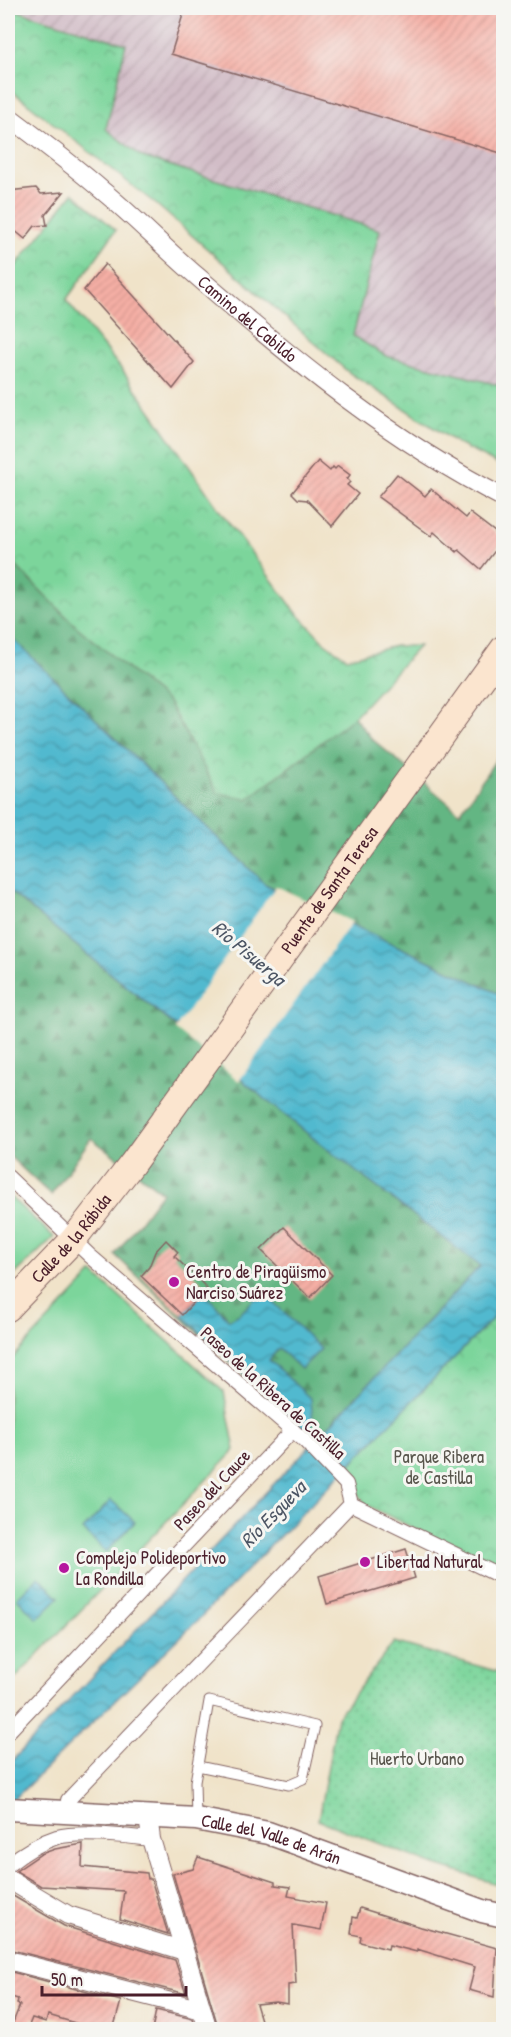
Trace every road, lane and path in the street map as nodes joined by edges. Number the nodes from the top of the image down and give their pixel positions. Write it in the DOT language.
graph roads {
  1 [pos="8,116"];
  2 [pos="504,498"];
  3 [pos="504,648"];
  4 [pos="132,1164"];
  5 [pos="8,1177"];
  6 [pos="73,1239"];
  7 [pos="8,1308"];
  8 [pos="293,1430"];
  9 [pos="351,1504"];
  10 [pos="504,1578"];
  11 [pos="8,1732"];
  12 [pos="198,1766"];
  13 [pos="68,1800"];
  14 [pos="17,1810"];
  15 [pos="148,1816"];
  16 [pos="196,1819"];
  17 [pos="151,1839"];
  18 [pos="8,1865"];
  19 [pos="8,1879"];
  20 [pos="504,1916"];
  21 [pos="184,1952"];
  22 [pos="8,1960"];
  23 [pos="202,2010"];
  24 [pos="208,2030"];
  1 -- 2 [label="street, Camino del Cabildo"];
  3 -- 4 [label="main road, Puente de Santa Teresa"];
  4 -- 6 [label="main road, Calle de la Rábida"];
  5 -- 6 [label="street, Paseo de la Ribera de Castilla"];
  6 -- 7 [label="main road, Calle de la Rábida"];
  6 -- 8 [label="street, Paseo de la Ribera de Castilla"];
  8 -- 9 [label="street, Paseo de la Ribera de Castilla"];
  8 -- 11 [label="street, Paseo del Cauce"];
  9 -- 10 [label="street"];
  9 -- 13 [label="street"];
  12 -- 12 [label="lane"];
  12 -- 16 [label="lane"];
  14 -- 15 [label="street, Calle del Valle de Arán"];
  15 -- 16 [label="street, Calle del Valle de Arán"];
  15 -- 17 [label="street"];
  16 -- 20 [label="street, Calle del Valle de Arán"];
  17 -- 18 [label="street"];
  17 -- 21 [label="street"];
  19 -- 21 [label="street"];
  21 -- 23 [label="street"];
  22 -- 23 [label="street"];
  23 -- 24 [label="street"];
}
